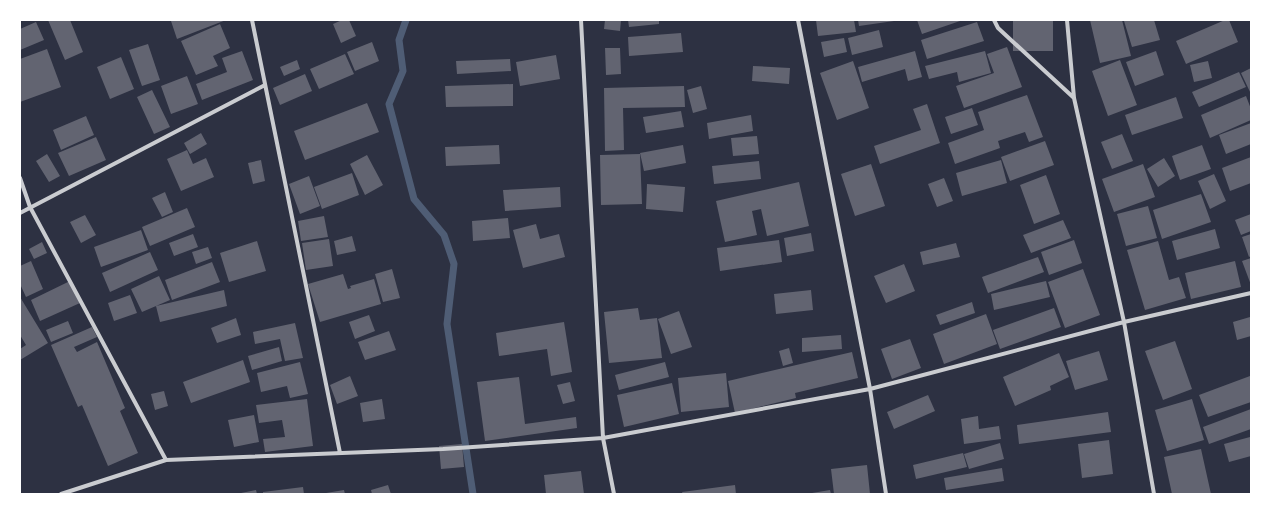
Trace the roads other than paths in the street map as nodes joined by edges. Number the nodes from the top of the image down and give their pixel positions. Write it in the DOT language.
graph roads {
  1 [pos="252,20"];
  2 [pos="580,20"];
  3 [pos="798,20"];
  4 [pos="994,20"];
  5 [pos="1067,20"];
  6 [pos="266,85"];
  7 [pos="1074,98"];
  8 [pos="20,178"];
  9 [pos="30,207"];
  10 [pos="20,213"];
  11 [pos="1251,293"];
  12 [pos="1124,322"];
  13 [pos="870,390"];
  14 [pos="603,438"];
  15 [pos="340,453"];
  16 [pos="166,460"];
  17 [pos="61,494"];
  18 [pos="614,494"];
  19 [pos="886,494"];
  20 [pos="1154,494"];
  1 -- 6 [label="street"];
  2 -- 14 [label="street"];
  3 -- 13 [label="street"];
  4 -- 7 [label="street"];
  5 -- 7 [label="street"];
  6 -- 9 [label="street"];
  6 -- 15 [label="street"];
  7 -- 12 [label="street"];
  8 -- 9 [label="street"];
  9 -- 10 [label="street"];
  9 -- 16 [label="street"];
  11 -- 12 [label="street"];
  12 -- 13 [label="street"];
  12 -- 20 [label="street"];
  13 -- 14 [label="street"];
  13 -- 19 [label="street"];
  14 -- 15 [label="street"];
  14 -- 18 [label="street"];
  15 -- 16 [label="street"];
  16 -- 17 [label="street"];
}
